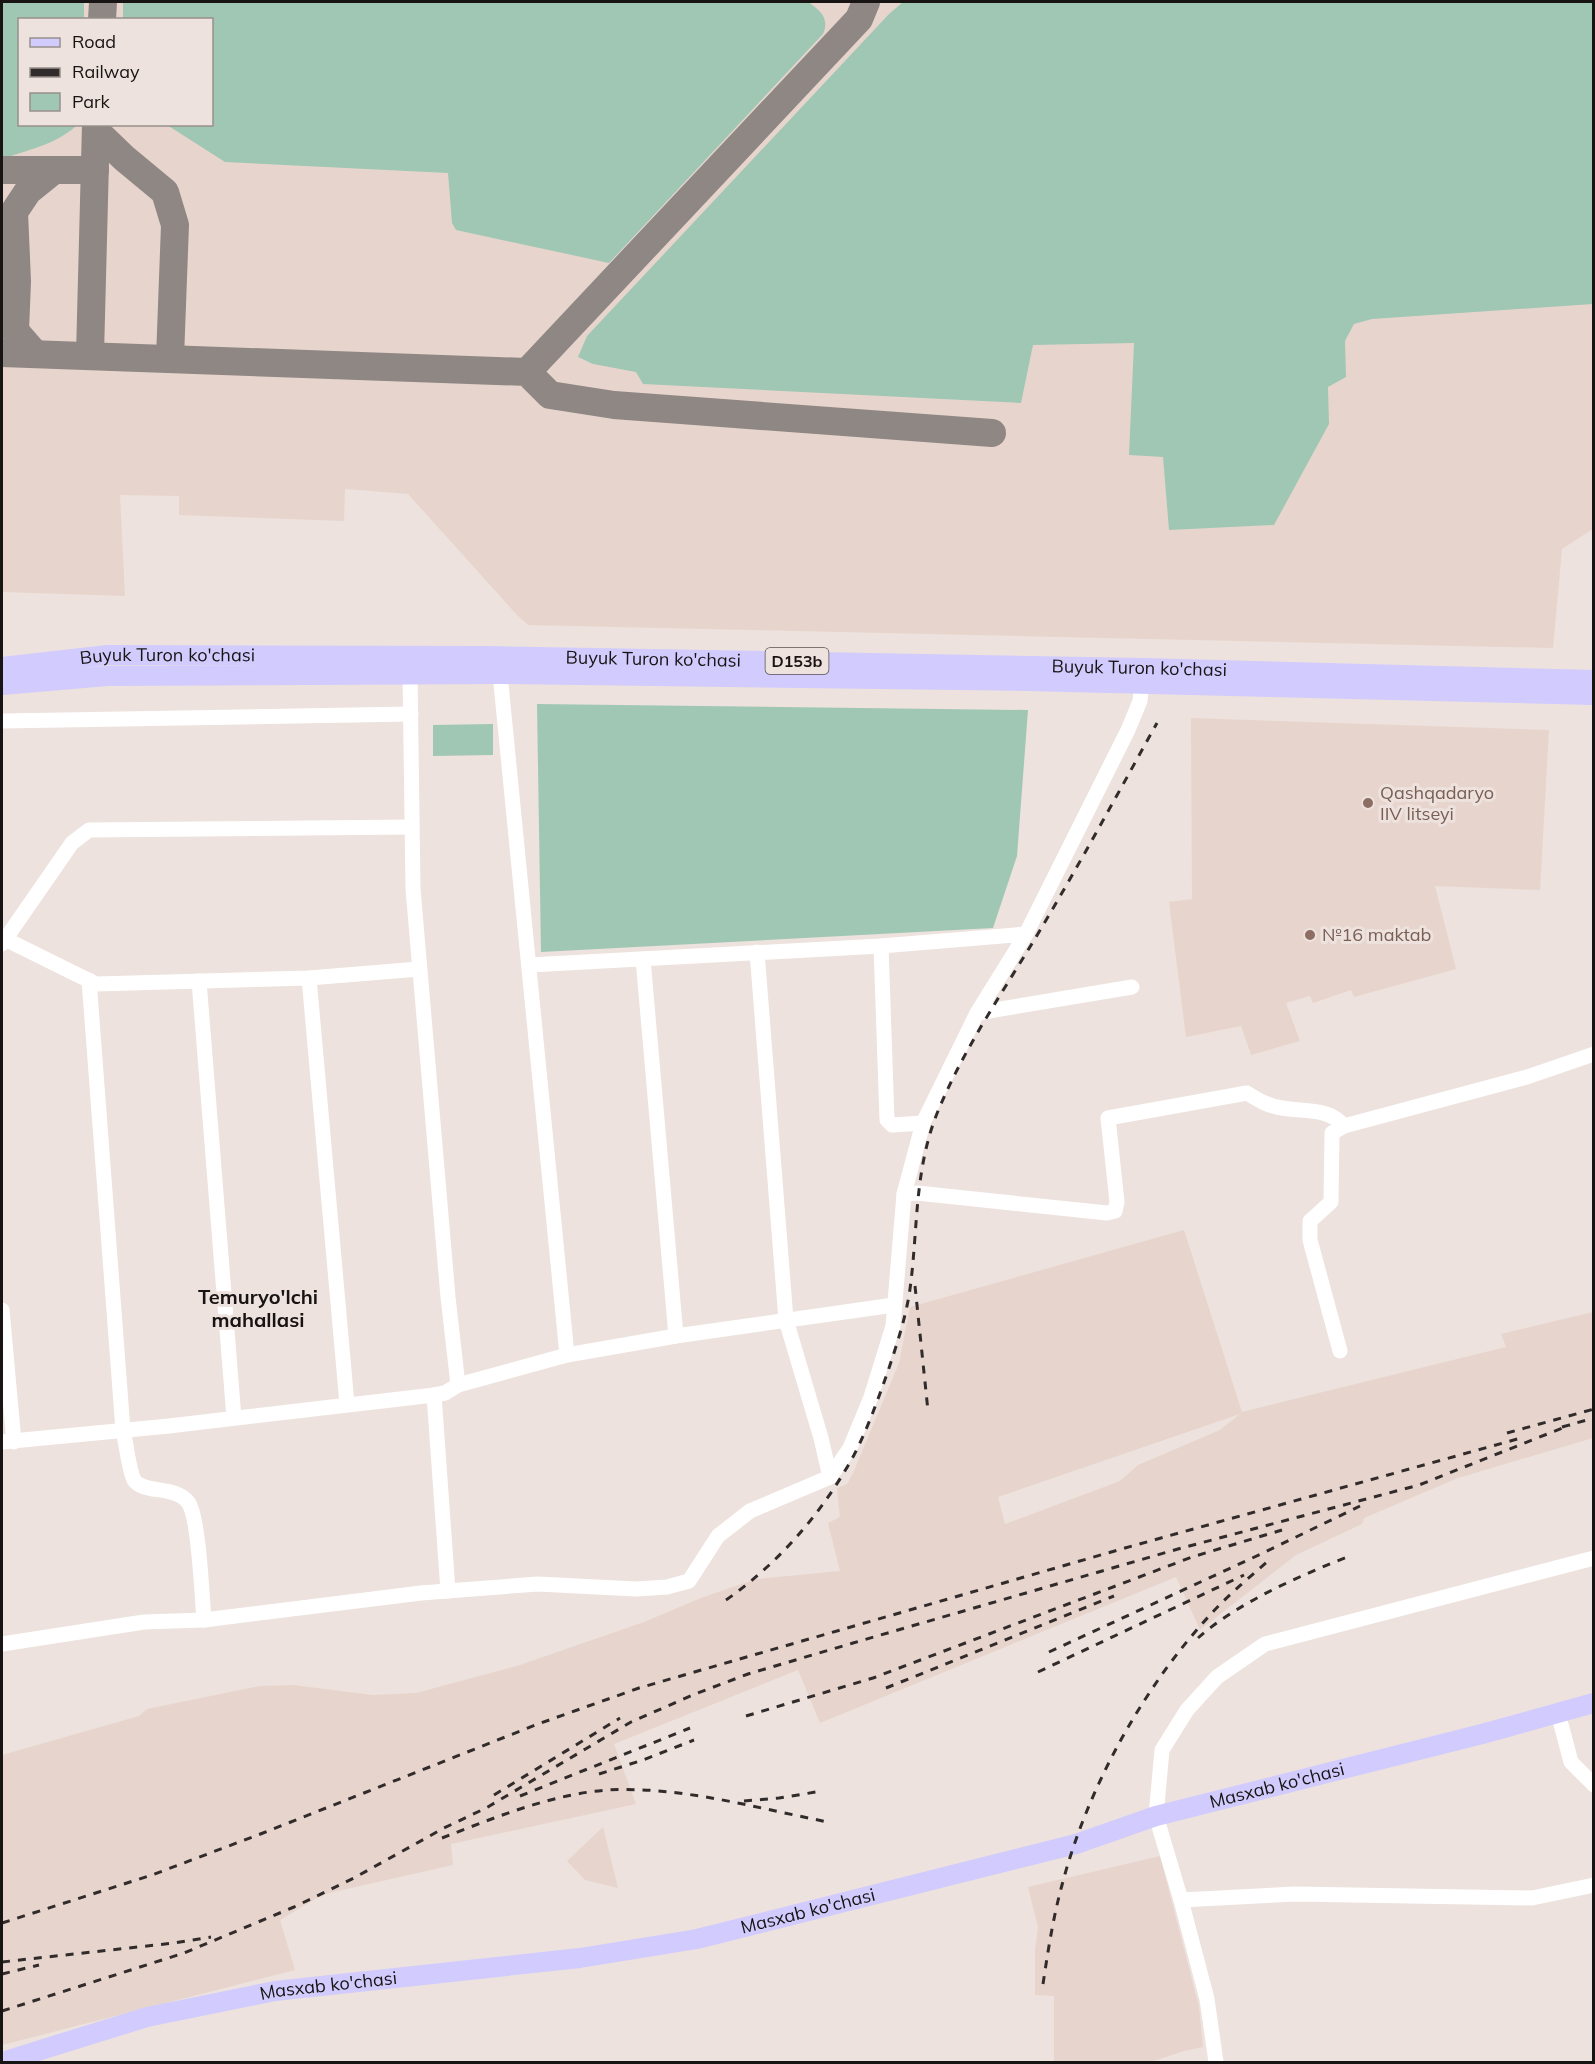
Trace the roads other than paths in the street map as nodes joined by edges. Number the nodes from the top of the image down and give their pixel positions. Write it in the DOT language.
graph roads {
  1 [pos="2,667"];
  2 [pos="410,674"];
  3 [pos="500,674"];
  4 [pos="1143,676"];
  5 [pos="1593,680"];
  6 [pos="2,685"];
  7 [pos="1593,695"];
  8 [pos="411,714"];
  9 [pos="2,721"];
  10 [pos="411,828"];
  11 [pos="1026,934"];
  12 [pos="3,941"];
  13 [pos="881,946"];
  14 [pos="756,952"];
  15 [pos="643,959"];
  16 [pos="530,965"];
  17 [pos="419,969"];
  18 [pos="309,978"];
  19 [pos="89,980"];
  20 [pos="199,981"];
  21 [pos="1132,987"];
  22 [pos="977,1013"];
  23 [pos="1593,1054"];
  24 [pos="923,1123"];
  25 [pos="1344,1126"];
  26 [pos="904,1194"];
  27 [pos="894,1305"];
  28 [pos="2,1310"];
  29 [pos="786,1320"];
  30 [pos="676,1336"];
  31 [pos="1340,1351"];
  32 [pos="567,1355"];
  33 [pos="458,1385"];
  34 [pos="434,1395"];
  35 [pos="347,1404"];
  36 [pos="234,1418"];
  37 [pos="123,1430"];
  38 [pos="8,1442"];
  39 [pos="830,1477"];
  40 [pos="1593,1558"];
  41 [pos="448,1591"];
  42 [pos="204,1620"];
  43 [pos="2,1644"];
  44 [pos="1593,1703"];
  45 [pos="1558,1713"];
  46 [pos="1593,1785"];
  47 [pos="1156,1816"];
  48 [pos="1593,1885"];
  49 [pos="1181,1900"];
  50 [pos="5,2062"];
  51 [pos="1216,2062"];
  1 -- 4 [label="main road, Buyuk Turon ko'chasi / D153b"];
  2 -- 3 [label="main road, Buyuk Turon ko'chasi / D153b"];
  2 -- 6 [label="main road, Buyuk Turon ko'chasi / D153b"];
  2 -- 8 [label="street"];
  3 -- 4 [label="main road, Buyuk Turon ko'chasi / D153b"];
  3 -- 16 [label="street"];
  4 -- 5 [label="main road, Buyuk Turon ko'chasi / D153b"];
  4 -- 7 [label="main road, Buyuk Turon ko'chasi / D153b"];
  4 -- 11 [label="street"];
  8 -- 9 [label="street"];
  8 -- 10 [label="street"];
  10 -- 12 [label="street"];
  10 -- 17 [label="street"];
  11 -- 13 [label="street"];
  11 -- 22 [label="street"];
  12 -- 19 [label="street"];
  13 -- 14 [label="street"];
  13 -- 24 [label="street"];
  14 -- 15 [label="street"];
  14 -- 29 [label="street"];
  15 -- 16 [label="street"];
  15 -- 30 [label="street"];
  16 -- 32 [label="street"];
  17 -- 18 [label="street"];
  17 -- 33 [label="street"];
  18 -- 20 [label="street"];
  18 -- 35 [label="street"];
  19 -- 20 [label="street"];
  19 -- 37 [label="street"];
  20 -- 36 [label="street"];
  21 -- 22 [label="street"];
  22 -- 24 [label="street"];
  23 -- 25 [label="street"];
  24 -- 26 [label="street"];
  25 -- 26 [label="street"];
  25 -- 31 [label="street"];
  26 -- 27 [label="street"];
  27 -- 29 [label="street"];
  27 -- 39 [label="street"];
  28 -- 38 [label="street"];
  29 -- 30 [label="street"];
  29 -- 39 [label="street"];
  30 -- 32 [label="street"];
  32 -- 33 [label="street"];
  33 -- 34 [label="street"];
  34 -- 35 [label="street"];
  34 -- 41 [label="street"];
  35 -- 36 [label="street"];
  36 -- 37 [label="street"];
  37 -- 38 [label="street"];
  37 -- 42 [label="street"];
  39 -- 41 [label="street"];
  40 -- 47 [label="street"];
  41 -- 42 [label="street"];
  42 -- 43 [label="street"];
  44 -- 45 [label="main road, Masxab ko'chasi"];
  45 -- 46 [label="street"];
  45 -- 47 [label="main road, Masxab ko'chasi"];
  47 -- 49 [label="street"];
  47 -- 50 [label="main road, Masxab ko'chasi"];
  48 -- 49 [label="street"];
  49 -- 51 [label="street"];
}
